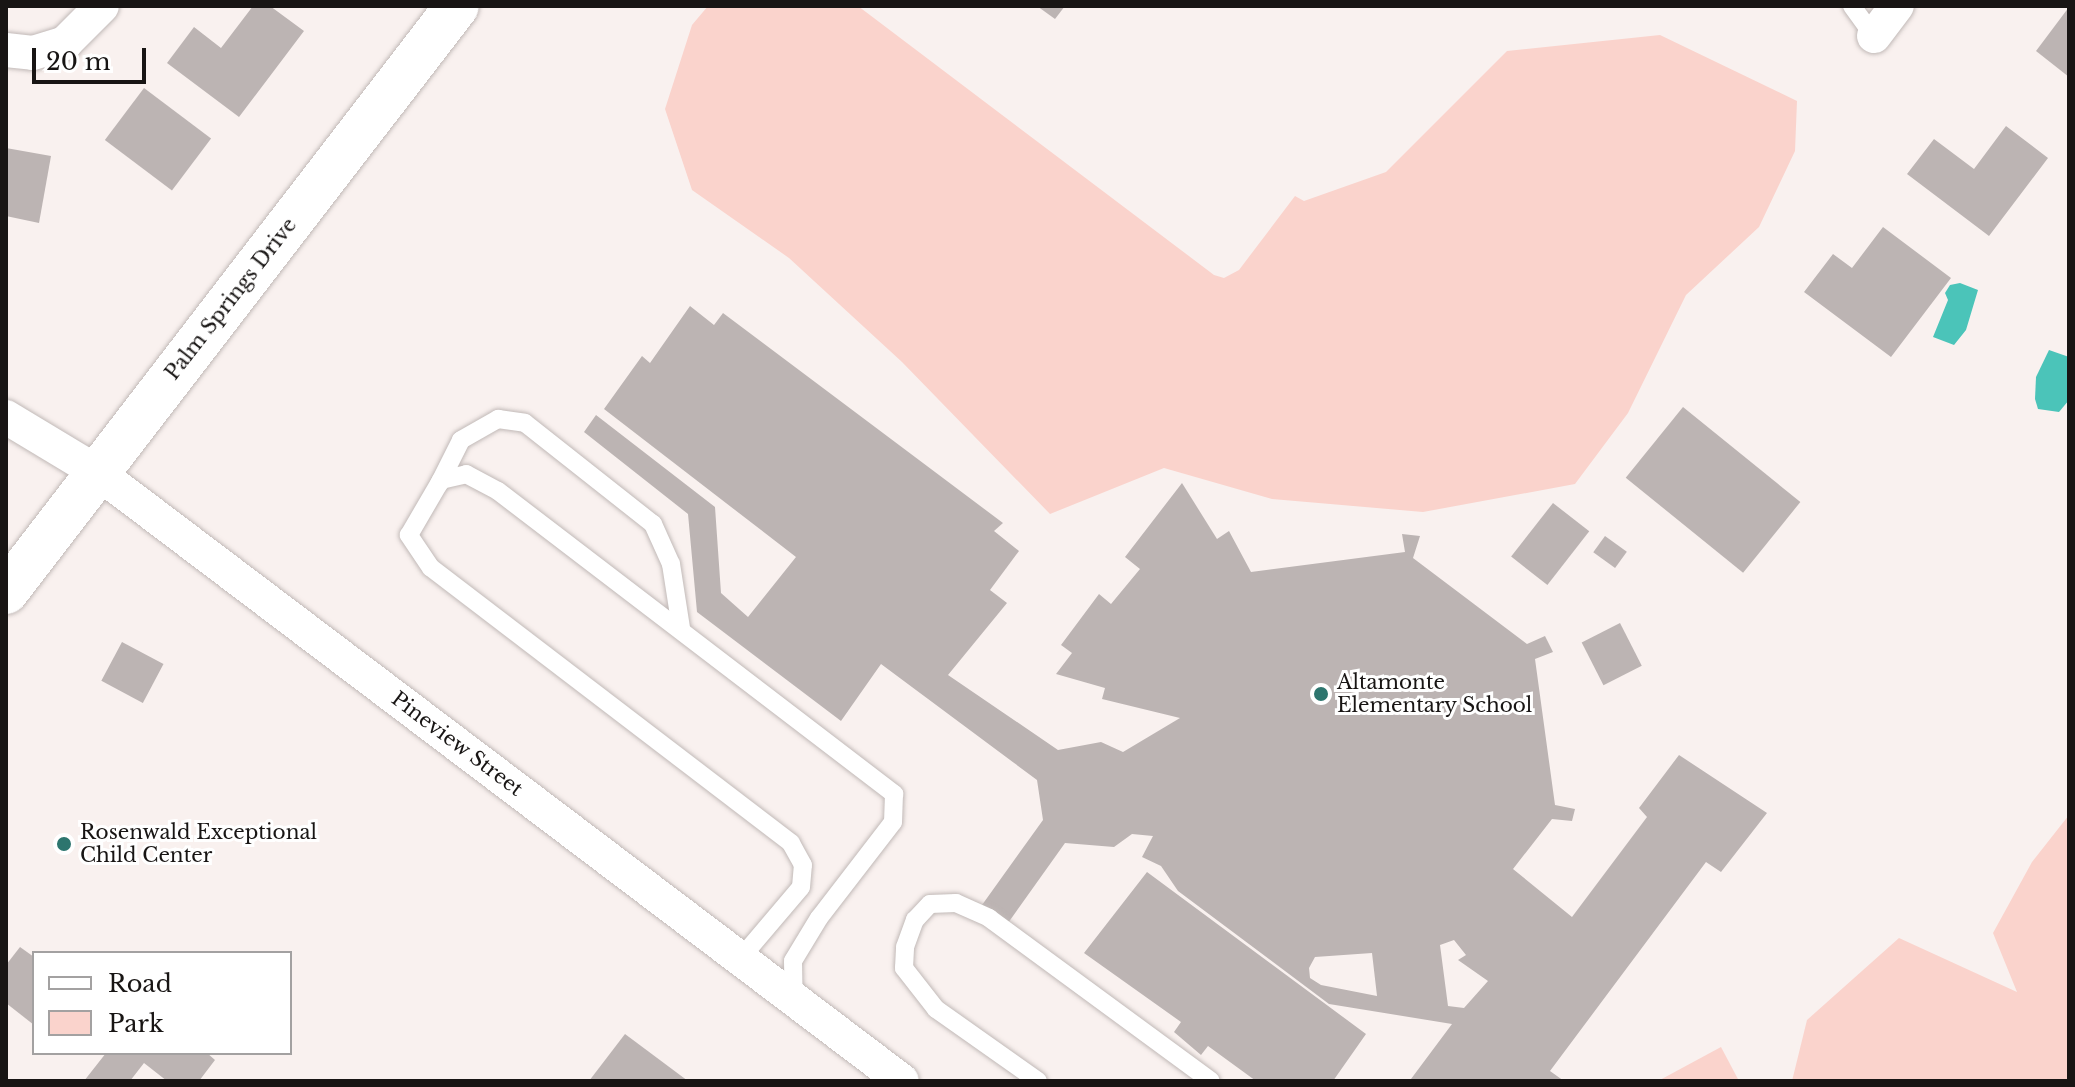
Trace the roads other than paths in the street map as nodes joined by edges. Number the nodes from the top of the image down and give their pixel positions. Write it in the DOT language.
graph roads {
  1 [pos="102,6"];
  2 [pos="457,6"];
  3 [pos="1852,6"];
  4 [pos="1897,6"];
  5 [pos="1874,36"];
  6 [pos="20,52"];
  7 [pos="6,417"];
  8 [pos="97,472"];
  9 [pos="439,484"];
  10 [pos="6,592"];
  11 [pos="681,628"];
  12 [pos="740,959"];
  13 [pos="794,1000"];
  14 [pos="902,1081"];
  15 [pos="1038,1081"];
  16 [pos="1211,1081"];
  1 -- 6 [label="street"];
  2 -- 8 [label="street, Palm Springs Drive"];
  3 -- 5 [label="lane"];
  4 -- 5 [label="street"];
  7 -- 8 [label="street, Pineview Street"];
  8 -- 10 [label="street, Palm Springs Drive"];
  8 -- 12 [label="street, Pineview Street"];
  9 -- 11 [label="lane"];
  9 -- 11 [label="lane"];
  9 -- 12 [label="lane"];
  11 -- 13 [label="lane"];
  12 -- 13 [label="street, Pineview Street"];
  13 -- 14 [label="street, Pineview Street"];
  15 -- 16 [label="lane"];
}
